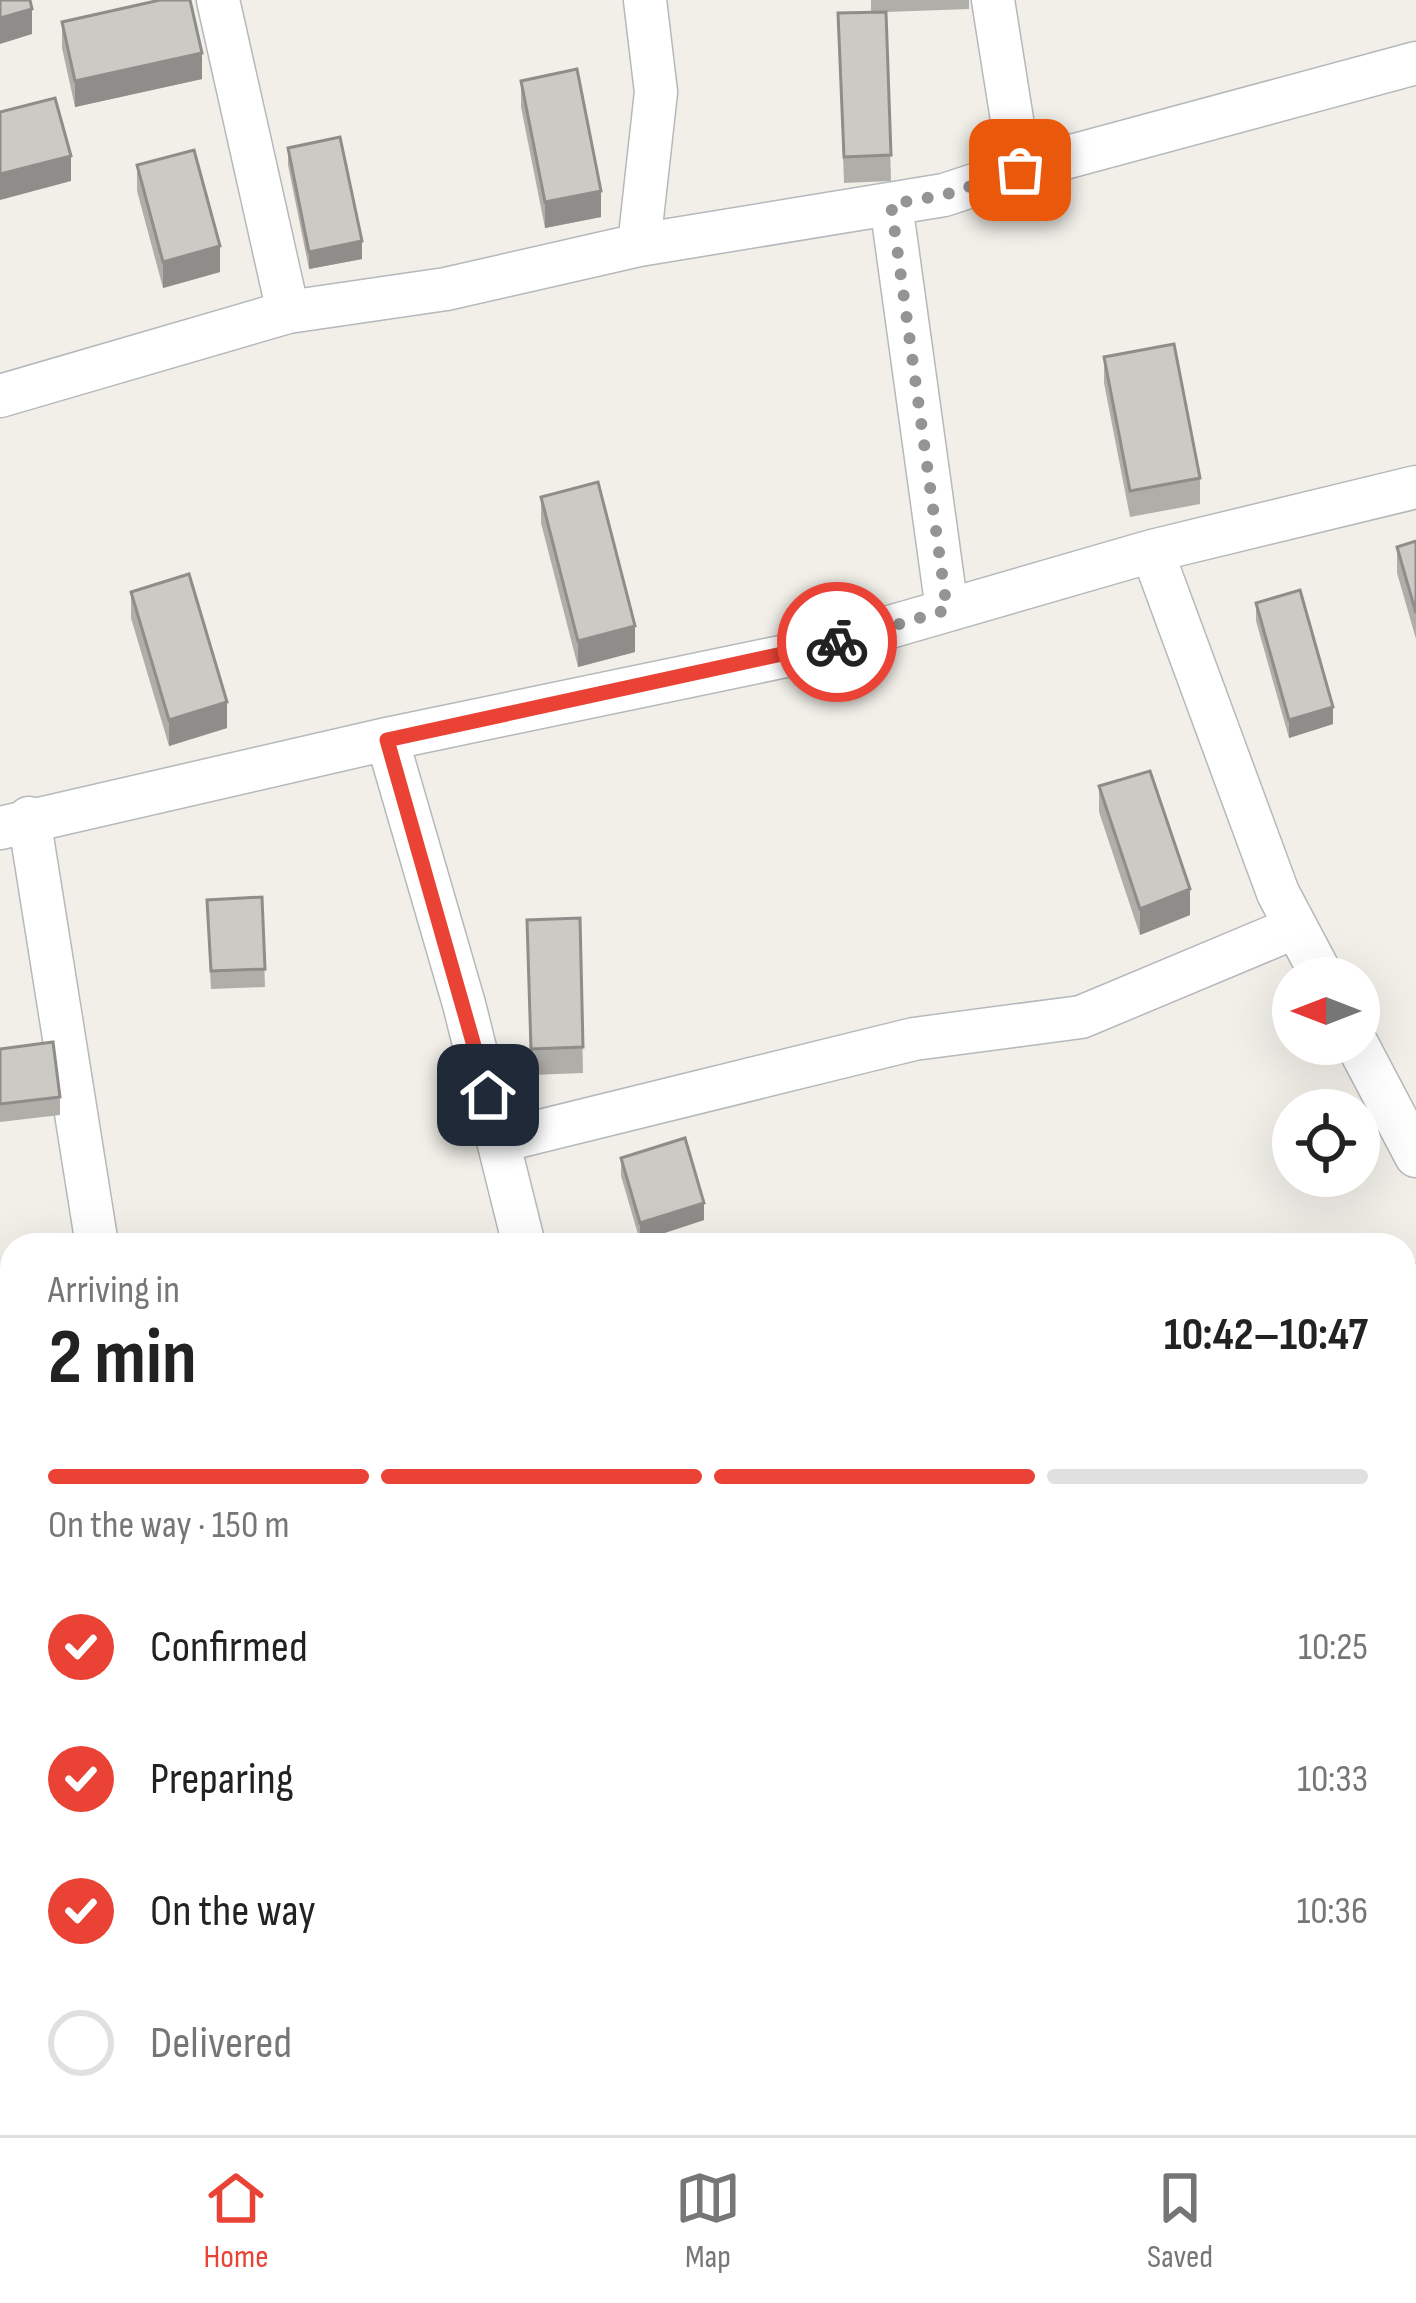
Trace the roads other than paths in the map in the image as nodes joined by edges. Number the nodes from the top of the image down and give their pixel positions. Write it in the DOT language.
graph roads {
  1 [pos="218,0"];
  2 [pos="645,0"];
  3 [pos="993,0"];
  4 [pos="1416,63"];
  5 [pos="1020,170"];
  6 [pos="891,204"];
  7 [pos="639,245"];
  8 [pos="288,312"];
  9 [pos="0,396"];
  10 [pos="1416,487"];
  11 [pos="1152,551"];
  12 [pos="947,610"];
  13 [pos="387,740"];
  14 [pos="14,823"];
  15 [pos="1296,927"];
  16 [pos="1312,957"];
  17 [pos="1368,1065"];
  18 [pos="500,1141"];
  19 [pos="1416,1156"];
  20 [pos="95,1233"];
  21 [pos="521,1233"];
  1 -- 8 [label="street"];
  2 -- 7 [label="street"];
  3 -- 5 [label="street"];
  4 -- 5 [label="street"];
  5 -- 6 [label="street"];
  6 -- 7 [label="street"];
  6 -- 12 [label="street"];
  7 -- 8 [label="street"];
  8 -- 9 [label="street"];
  10 -- 11 [label="street"];
  11 -- 12 [label="street"];
  11 -- 15 [label="street"];
  12 -- 13 [label="street"];
  13 -- 14 [label="street"];
  13 -- 18 [label="street"];
  14 -- 20 [label="street"];
  15 -- 16 [label="street"];
  15 -- 18 [label="street"];
  17 -- 19 [label="street"];
  18 -- 21 [label="street"];
}
